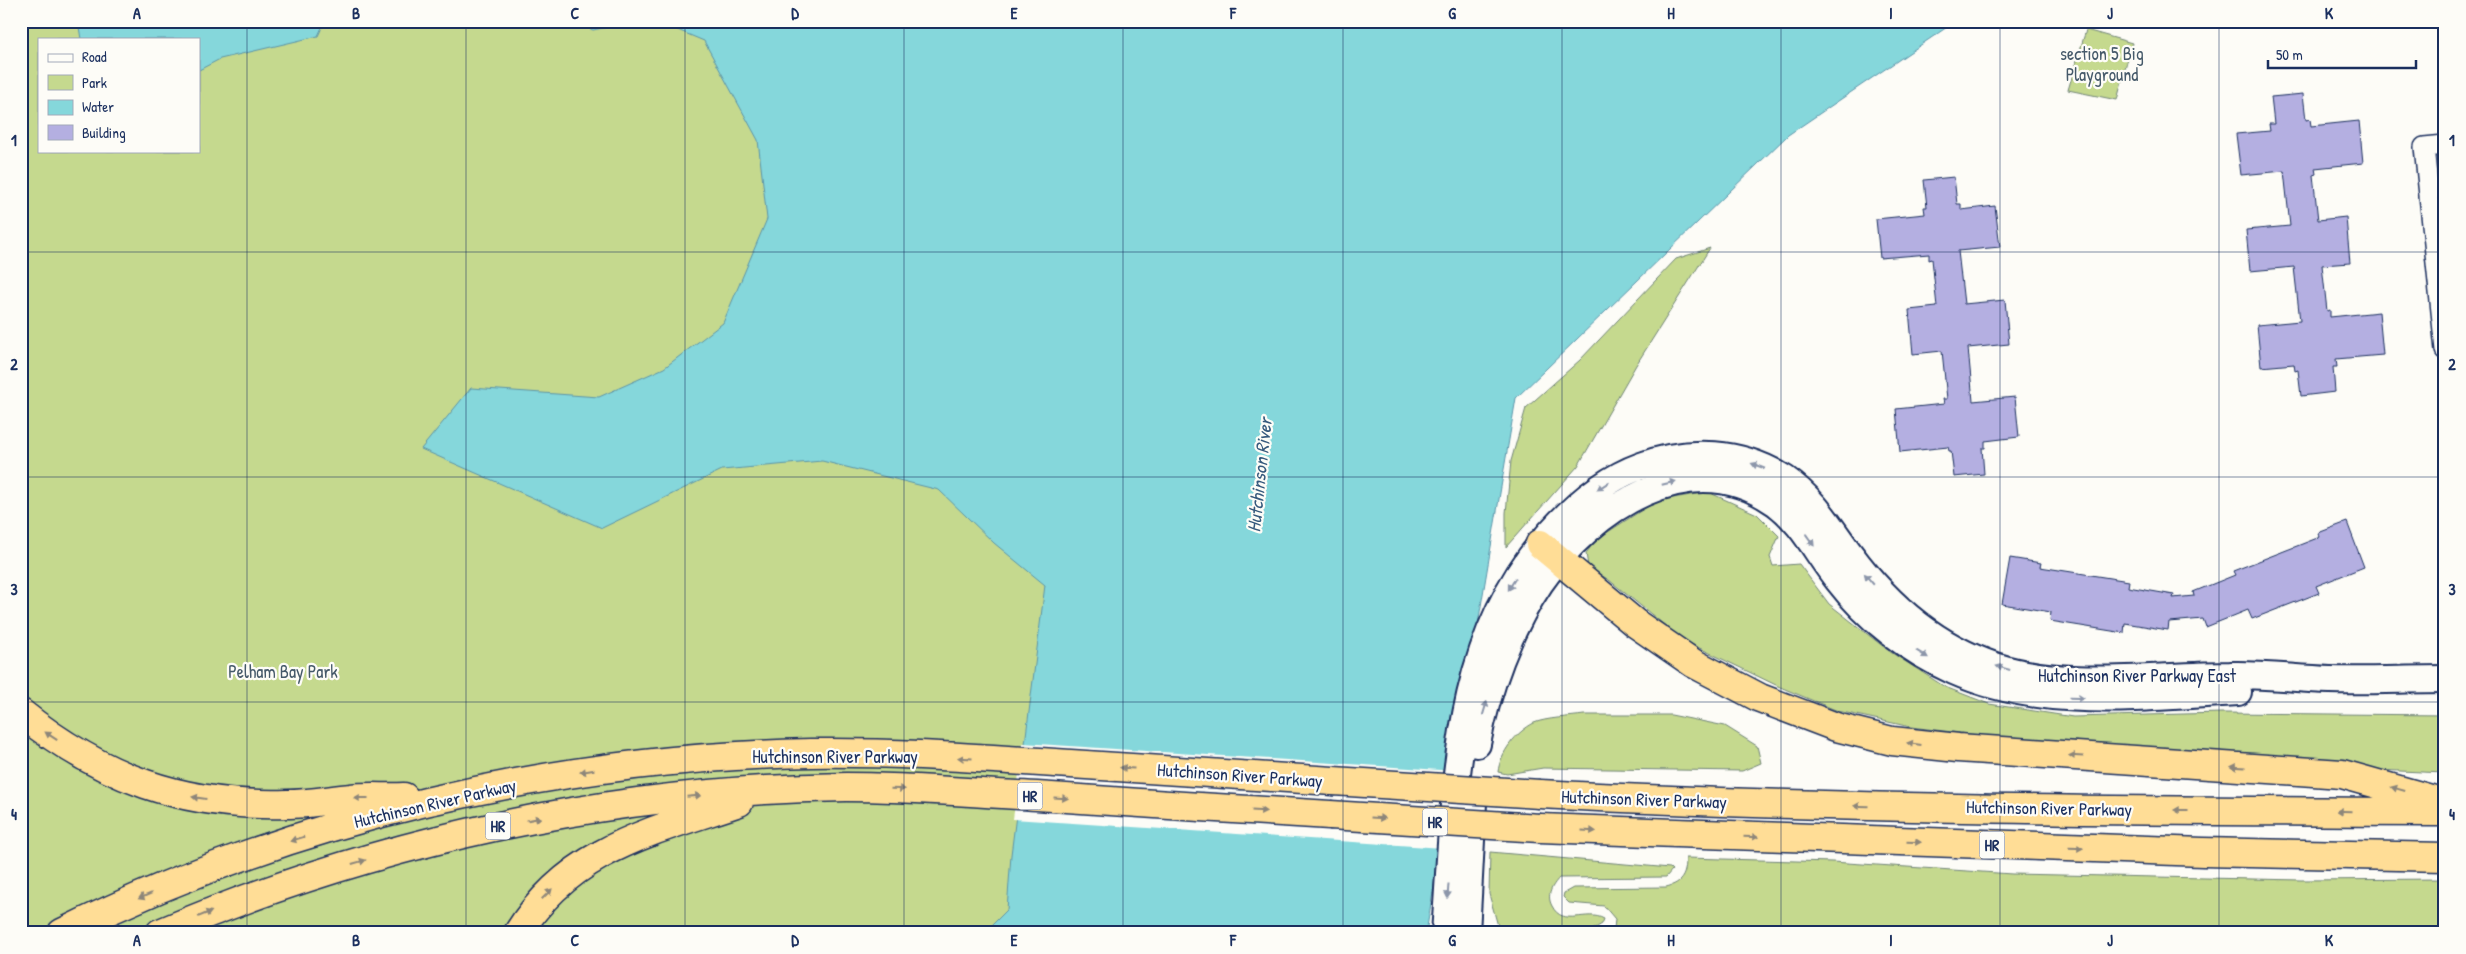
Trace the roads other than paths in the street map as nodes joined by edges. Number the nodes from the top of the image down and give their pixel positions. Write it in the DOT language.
graph roads {
  1 [pos="2445,145"];
  2 [pos="2445,350"];
  3 [pos="1550,552"];
  4 [pos="2445,678"];
  5 [pos="21,713"];
  6 [pos="777,789"];
  7 [pos="445,797"];
  8 [pos="2445,803"];
  9 [pos="2445,812"];
  10 [pos="1463,821"];
  11 [pos="2445,857"];
  12 [pos="62,933"];
  13 [pos="160,933"];
  14 [pos="518,933"];
  15 [pos="1445,933"];
  16 [pos="1466,933"];
  1 -- 2 [label="street"];
  3 -- 4 [label="street, Hutchinson River Parkway East"];
  8 -- 3 [label="highway, one-way"];
  3 -- 10 [label="street, Hutchinson River Parkway East"];
  7 -- 5 [label="highway, one-way"];
  6 -- 11 [label="highway, Hutchinson River Parkway / HR, one-way, bridge"];
  13 -- 6 [label="highway, Hutchinson River Parkway / HR, one-way"];
  14 -- 6 [label="highway, one-way"];
  9 -- 7 [label="highway, Hutchinson River Parkway / HR, one-way, bridge"];
  7 -- 12 [label="highway, Hutchinson River Parkway / HR, one-way"];
  10 -- 15 [label="street, one-way"];
  10 -- 16 [label="street"];
}
